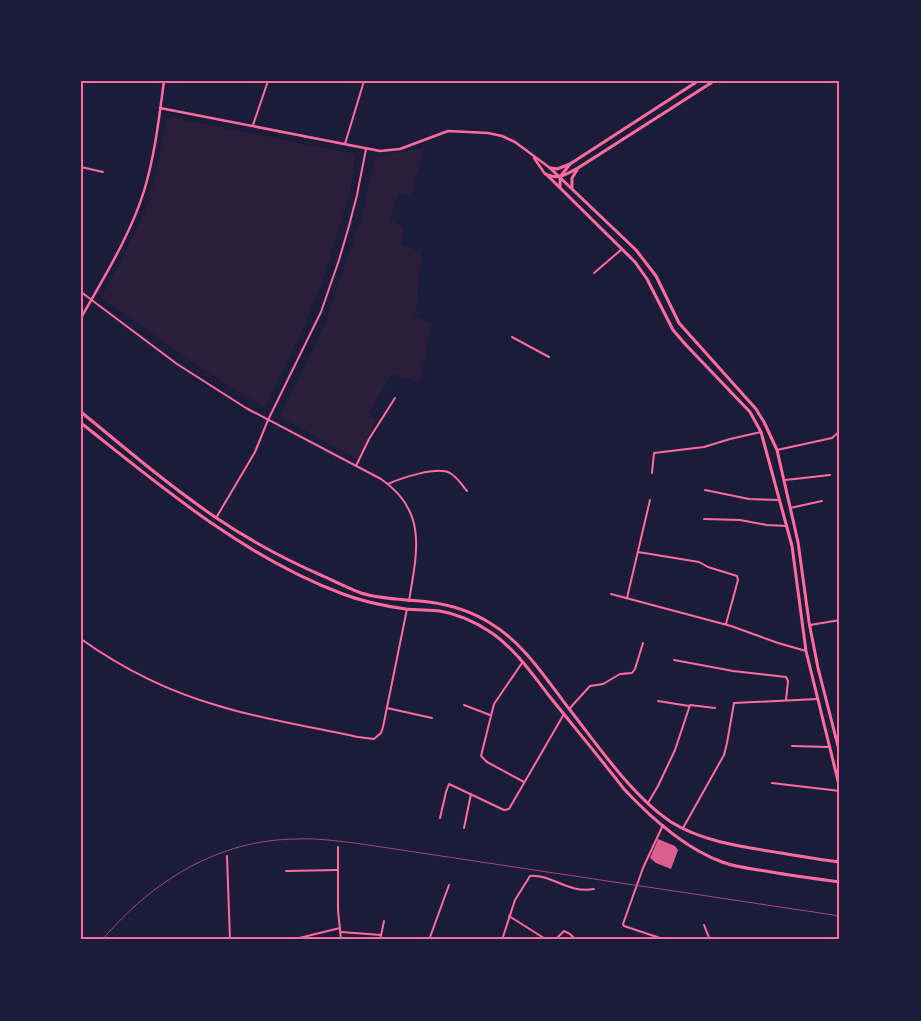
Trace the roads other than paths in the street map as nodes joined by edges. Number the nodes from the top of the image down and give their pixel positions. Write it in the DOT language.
graph roads {
  1 [pos="164,81"];
  2 [pos="268,81"];
  3 [pos="364,81"];
  4 [pos="698,81"];
  5 [pos="714,81"];
  6 [pos="160,108"];
  7 [pos="253,125"];
  8 [pos="345,145"];
  9 [pos="366,149"];
  10 [pos="532,155"];
  11 [pos="570,164"];
  12 [pos="81,167"];
  13 [pos="550,168"];
  14 [pos="578,168"];
  15 [pos="104,172"];
  16 [pos="546,174"];
  17 [pos="560,177"];
  18 [pos="572,188"];
  19 [pos="560,189"];
  20 [pos="622,249"];
  21 [pos="594,273"];
  22 [pos="81,292"];
  23 [pos="92,299"];
  24 [pos="81,318"];
  25 [pos="512,337"];
  26 [pos="549,357"];
  27 [pos="395,398"];
  28 [pos="81,412"];
  29 [pos="268,420"];
  30 [pos="81,423"];
  31 [pos="840,431"];
  32 [pos="761,432"];
  33 [pos="777,450"];
  34 [pos="356,466"];
  35 [pos="652,473"];
  36 [pos="830,474"];
  37 [pos="783,480"];
  38 [pos="388,484"];
  39 [pos="705,490"];
  40 [pos="467,491"];
  41 [pos="650,500"];
  42 [pos="780,500"];
  43 [pos="822,501"];
  44 [pos="790,508"];
  45 [pos="216,518"];
  46 [pos="704,519"];
  47 [pos="787,526"];
  48 [pos="638,552"];
  49 [pos="611,594"];
  50 [pos="626,598"];
  51 [pos="409,601"];
  52 [pos="407,609"];
  53 [pos="840,620"];
  54 [pos="726,624"];
  55 [pos="809,625"];
  56 [pos="81,639"];
  57 [pos="643,643"];
  58 [pos="806,651"];
  59 [pos="674,660"];
  60 [pos="522,663"];
  61 [pos="817,699"];
  62 [pos="786,700"];
  63 [pos="658,701"];
  64 [pos="464,705"];
  65 [pos="689,706"];
  66 [pos="388,708"];
  67 [pos="715,708"];
  68 [pos="570,709"];
  69 [pos="564,714"];
  70 [pos="490,715"];
  71 [pos="432,718"];
  72 [pos="838,738"];
  73 [pos="792,746"];
  74 [pos="829,747"];
  75 [pos="840,754"];
  76 [pos="524,782"];
  77 [pos="772,783"];
  78 [pos="840,790"];
  79 [pos="471,794"];
  80 [pos="648,803"];
  81 [pos="440,818"];
  82 [pos="663,826"];
  83 [pos="464,828"];
  84 [pos="683,828"];
  85 [pos="338,847"];
  86 [pos="227,856"];
  87 [pos="840,862"];
  88 [pos="338,870"];
  89 [pos="286,872"];
  90 [pos="840,882"];
  91 [pos="449,885"];
  92 [pos="594,889"];
  93 [pos="509,916"];
  94 [pos="384,921"];
  95 [pos="704,925"];
  96 [pos="340,928"];
  97 [pos="341,932"];
  98 [pos="381,935"];
  99 [pos="230,940"];
  100 [pos="291,940"];
  101 [pos="341,940"];
  102 [pos="380,940"];
  103 [pos="429,940"];
  104 [pos="502,940"];
  105 [pos="547,940"];
  106 [pos="555,940"];
  107 [pos="576,940"];
  108 [pos="666,940"];
  109 [pos="710,940"];
  1 -- 6 [label="street"];
  2 -- 7 [label="street"];
  3 -- 8 [label="street"];
  4 -- 11 [label="main road"];
  5 -- 14 [label="main road"];
  6 -- 7 [label="street"];
  6 -- 23 [label="street"];
  7 -- 8 [label="street"];
  8 -- 9 [label="street"];
  9 -- 10 [label="street"];
  9 -- 29 [label="street"];
  10 -- 13 [label="street"];
  10 -- 16 [label="street"];
  11 -- 13 [label="main road"];
  11 -- 17 [label="main road"];
  12 -- 15 [label="street"];
  13 -- 17 [label="main road"];
  14 -- 17 [label="main road"];
  14 -- 18 [label="main road"];
  16 -- 17 [label="main road"];
  16 -- 19 [label="main road"];
  17 -- 18 [label="main road"];
  17 -- 19 [label="main road"];
  18 -- 33 [label="main road"];
  19 -- 20 [label="main road"];
  20 -- 21 [label="street"];
  20 -- 32 [label="main road"];
  22 -- 23 [label="street"];
  23 -- 24 [label="street"];
  23 -- 29 [label="street"];
  25 -- 26 [label="street"];
  27 -- 34 [label="street"];
  28 -- 45 [label="main road"];
  29 -- 34 [label="street"];
  29 -- 45 [label="street"];
  30 -- 52 [label="main road"];
  31 -- 33 [label="street"];
  32 -- 35 [label="street"];
  32 -- 42 [label="main road"];
  33 -- 37 [label="main road"];
  34 -- 38 [label="street"];
  36 -- 37 [label="street"];
  37 -- 44 [label="main road"];
  38 -- 40 [label="street"];
  38 -- 51 [label="street"];
  39 -- 42 [label="street"];
  41 -- 48 [label="street"];
  42 -- 47 [label="main road"];
  43 -- 44 [label="street"];
  44 -- 55 [label="main road"];
  45 -- 51 [label="main road"];
  46 -- 47 [label="street"];
  47 -- 58 [label="main road"];
  48 -- 50 [label="street"];
  48 -- 54 [label="street"];
  49 -- 50 [label="street"];
  50 -- 54 [label="street"];
  51 -- 68 [label="main road"];
  52 -- 60 [label="main road"];
  52 -- 66 [label="street"];
  53 -- 55 [label="street"];
  54 -- 58 [label="street"];
  55 -- 72 [label="main road"];
  56 -- 66 [label="street"];
  57 -- 68 [label="street"];
  58 -- 61 [label="main road"];
  59 -- 62 [label="street"];
  60 -- 69 [label="main road"];
  60 -- 70 [label="street"];
  61 -- 62 [label="street"];
  61 -- 74 [label="main road"];
  62 -- 84 [label="street"];
  63 -- 65 [label="street"];
  64 -- 70 [label="street"];
  65 -- 67 [label="street"];
  65 -- 80 [label="street"];
  66 -- 71 [label="street"];
  68 -- 80 [label="main road"];
  69 -- 76 [label="street"];
  69 -- 82 [label="main road"];
  70 -- 76 [label="street"];
  72 -- 75 [label="main road"];
  73 -- 74 [label="street"];
  74 -- 78 [label="main road"];
  76 -- 79 [label="street"];
  77 -- 78 [label="street"];
  79 -- 81 [label="street"];
  79 -- 83 [label="street"];
  80 -- 84 [label="main road"];
  82 -- 90 [label="main road"];
  82 -- 108 [label="street"];
  84 -- 87 [label="main road"];
  85 -- 88 [label="street"];
  86 -- 99 [label="street"];
  88 -- 89 [label="street"];
  88 -- 96 [label="street"];
  91 -- 103 [label="street"];
  92 -- 93 [label="street"];
  93 -- 104 [label="street"];
  93 -- 105 [label="street"];
  94 -- 98 [label="street"];
  95 -- 109 [label="street"];
  96 -- 97 [label="street"];
  96 -- 100 [label="street"];
  97 -- 98 [label="street"];
  97 -- 101 [label="street"];
  98 -- 102 [label="street"];
  106 -- 107 [label="street"];
}
